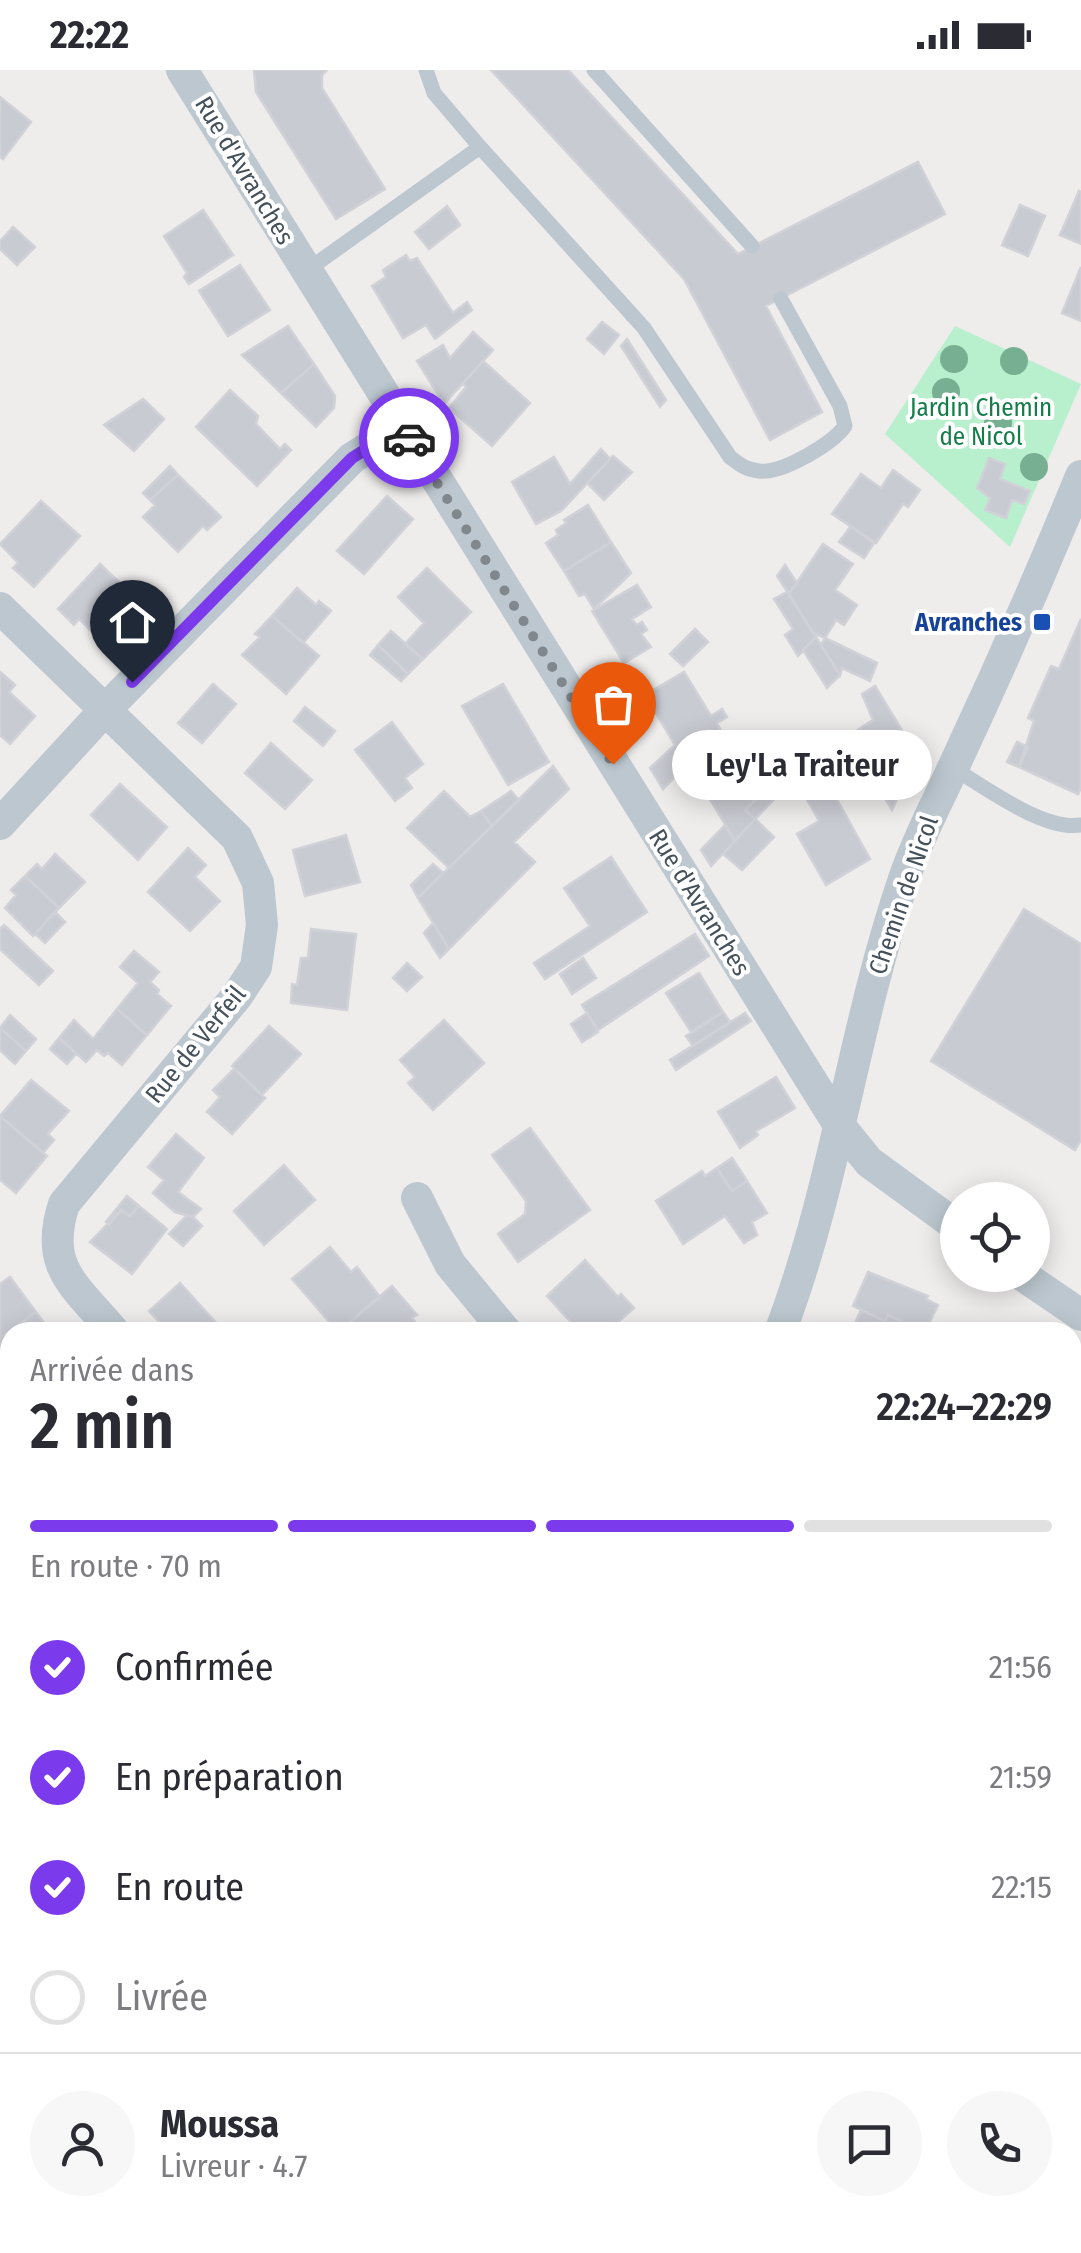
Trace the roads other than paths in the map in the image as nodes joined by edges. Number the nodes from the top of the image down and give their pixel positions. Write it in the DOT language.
graph roads {
  1 [pos="426,70"];
  2 [pos="594,70"];
  3 [pos="197,75"];
  4 [pos="480,147"];
  5 [pos="752,246"];
  6 [pos="306,271"];
  7 [pos="781,299"];
  8 [pos="402,426"];
  9 [pos="1081,476"];
  10 [pos="0,608"];
  11 [pos="105,710"];
  12 [pos="953,768"];
  13 [pos="0,824"];
  14 [pos="1081,826"];
  15 [pos="838,1126"];
  16 [pos="417,1198"];
  17 [pos="940,1214"];
  18 [pos="1046,1292"];
  19 [pos="1081,1316"];
  20 [pos="106,1322"];
  21 [pos="498,1322"];
  22 [pos="783,1322"];
  1 -- 4 [label="lane"];
  2 -- 5 [label="lane"];
  3 -- 6 [label="street, Rue d'Avranches"];
  4 -- 6 [label="lane, Rue d'Avranches"];
  4 -- 7 [label="lane"];
  6 -- 8 [label="street, Rue d'Avranches"];
  8 -- 11 [label="street"];
  8 -- 15 [label="street, Rue d'Avranches"];
  9 -- 12 [label="street, Chemin de Nicol"];
  10 -- 11 [label="street, Rue de Verfeil"];
  11 -- 13 [label="street"];
  11 -- 20 [label="street, Rue de Verfeil"];
  12 -- 14 [label="lane"];
  12 -- 15 [label="street, Chemin de Nicol"];
  15 -- 17 [label="street, Rue d'Avranches"];
  15 -- 22 [label="street, Chemin de Nicol"];
  16 -- 21 [label="street"];
  18 -- 19 [label="street"];
}
